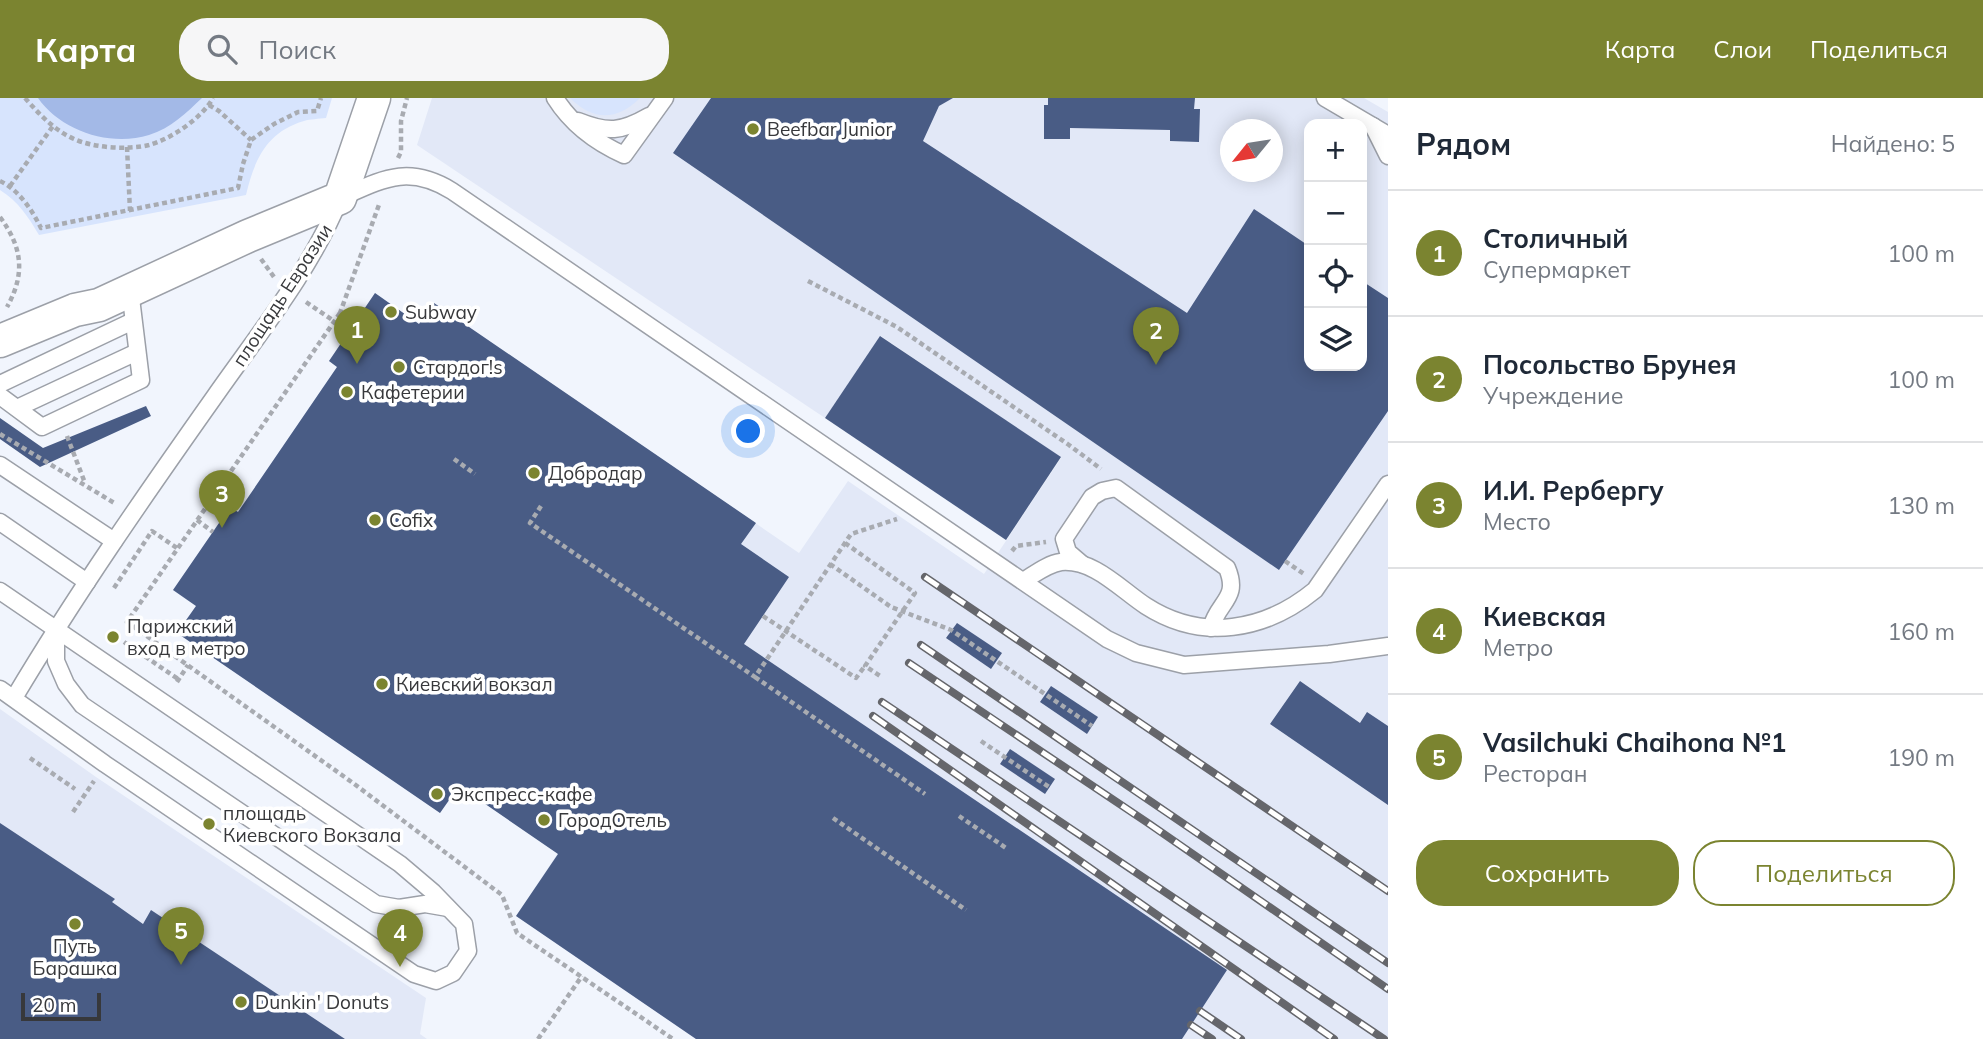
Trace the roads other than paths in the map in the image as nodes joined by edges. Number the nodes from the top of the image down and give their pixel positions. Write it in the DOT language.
graph roads {
  1 [pos="374,98"];
  2 [pos="555,98"];
  3 [pos="665,98"];
  4 [pos="1325,98"];
  5 [pos="655,112"];
  6 [pos="569,117"];
  7 [pos="1373,126"];
  8 [pos="1388,135"];
  9 [pos="1388,156"];
  10 [pos="340,198"];
  11 [pos="99,305"];
  12 [pos="132,306"];
  13 [pos="0,341"];
  14 [pos="137,352"];
  15 [pos="0,357"];
  16 [pos="0,384"];
  17 [pos="0,396"];
  18 [pos="17,408"];
  19 [pos="0,465"];
  20 [pos="1388,484"];
  21 [pos="0,522"];
  22 [pos="114,541"];
  23 [pos="1082,564"];
  24 [pos="1023,581"];
  25 [pos="88,582"];
  26 [pos="0,591"];
  27 [pos="56,628"];
  28 [pos="1211,628"];
  29 [pos="1388,646"];
  30 [pos="0,689"];
  31 [pos="14,698"];
  32 [pos="448,908"];
  1 -- 10 [label="street"];
  2 -- 6 [label="lane"];
  3 -- 5 [label="lane"];
  4 -- 7 [label="lane"];
  5 -- 6 [label="lane"];
  5 -- 6 [label="lane"];
  7 -- 8 [label="lane"];
  7 -- 9 [label="lane"];
  10 -- 12 [label="street, площадь Евразии"];
  10 -- 22 [label="lane, площадь Евразии"];
  10 -- 24 [label="lane"];
  11 -- 12 [label="street, площадь Евразии"];
  11 -- 13 [label="street, площадь Евразии"];
  11 -- 15 [label="street"];
  12 -- 14 [label="lane"];
  12 -- 16 [label="lane"];
  14 -- 18 [label="lane"];
  14 -- 18 [label="lane"];
  17 -- 18 [label="lane"];
  19 -- 22 [label="lane"];
  20 -- 28 [label="lane"];
  21 -- 25 [label="lane"];
  22 -- 25 [label="lane, площадь Евразии"];
  23 -- 24 [label="lane"];
  23 -- 28 [label="lane"];
  23 -- 28 [label="lane"];
  24 -- 29 [label="lane"];
  25 -- 27 [label="lane, площадь Евразии"];
  26 -- 27 [label="lane"];
  27 -- 31 [label="lane, площадь Евразии"];
  27 -- 32 [label="lane"];
  27 -- 32 [label="lane"];
  30 -- 31 [label="lane"];
  31 -- 32 [label="lane"];
}
